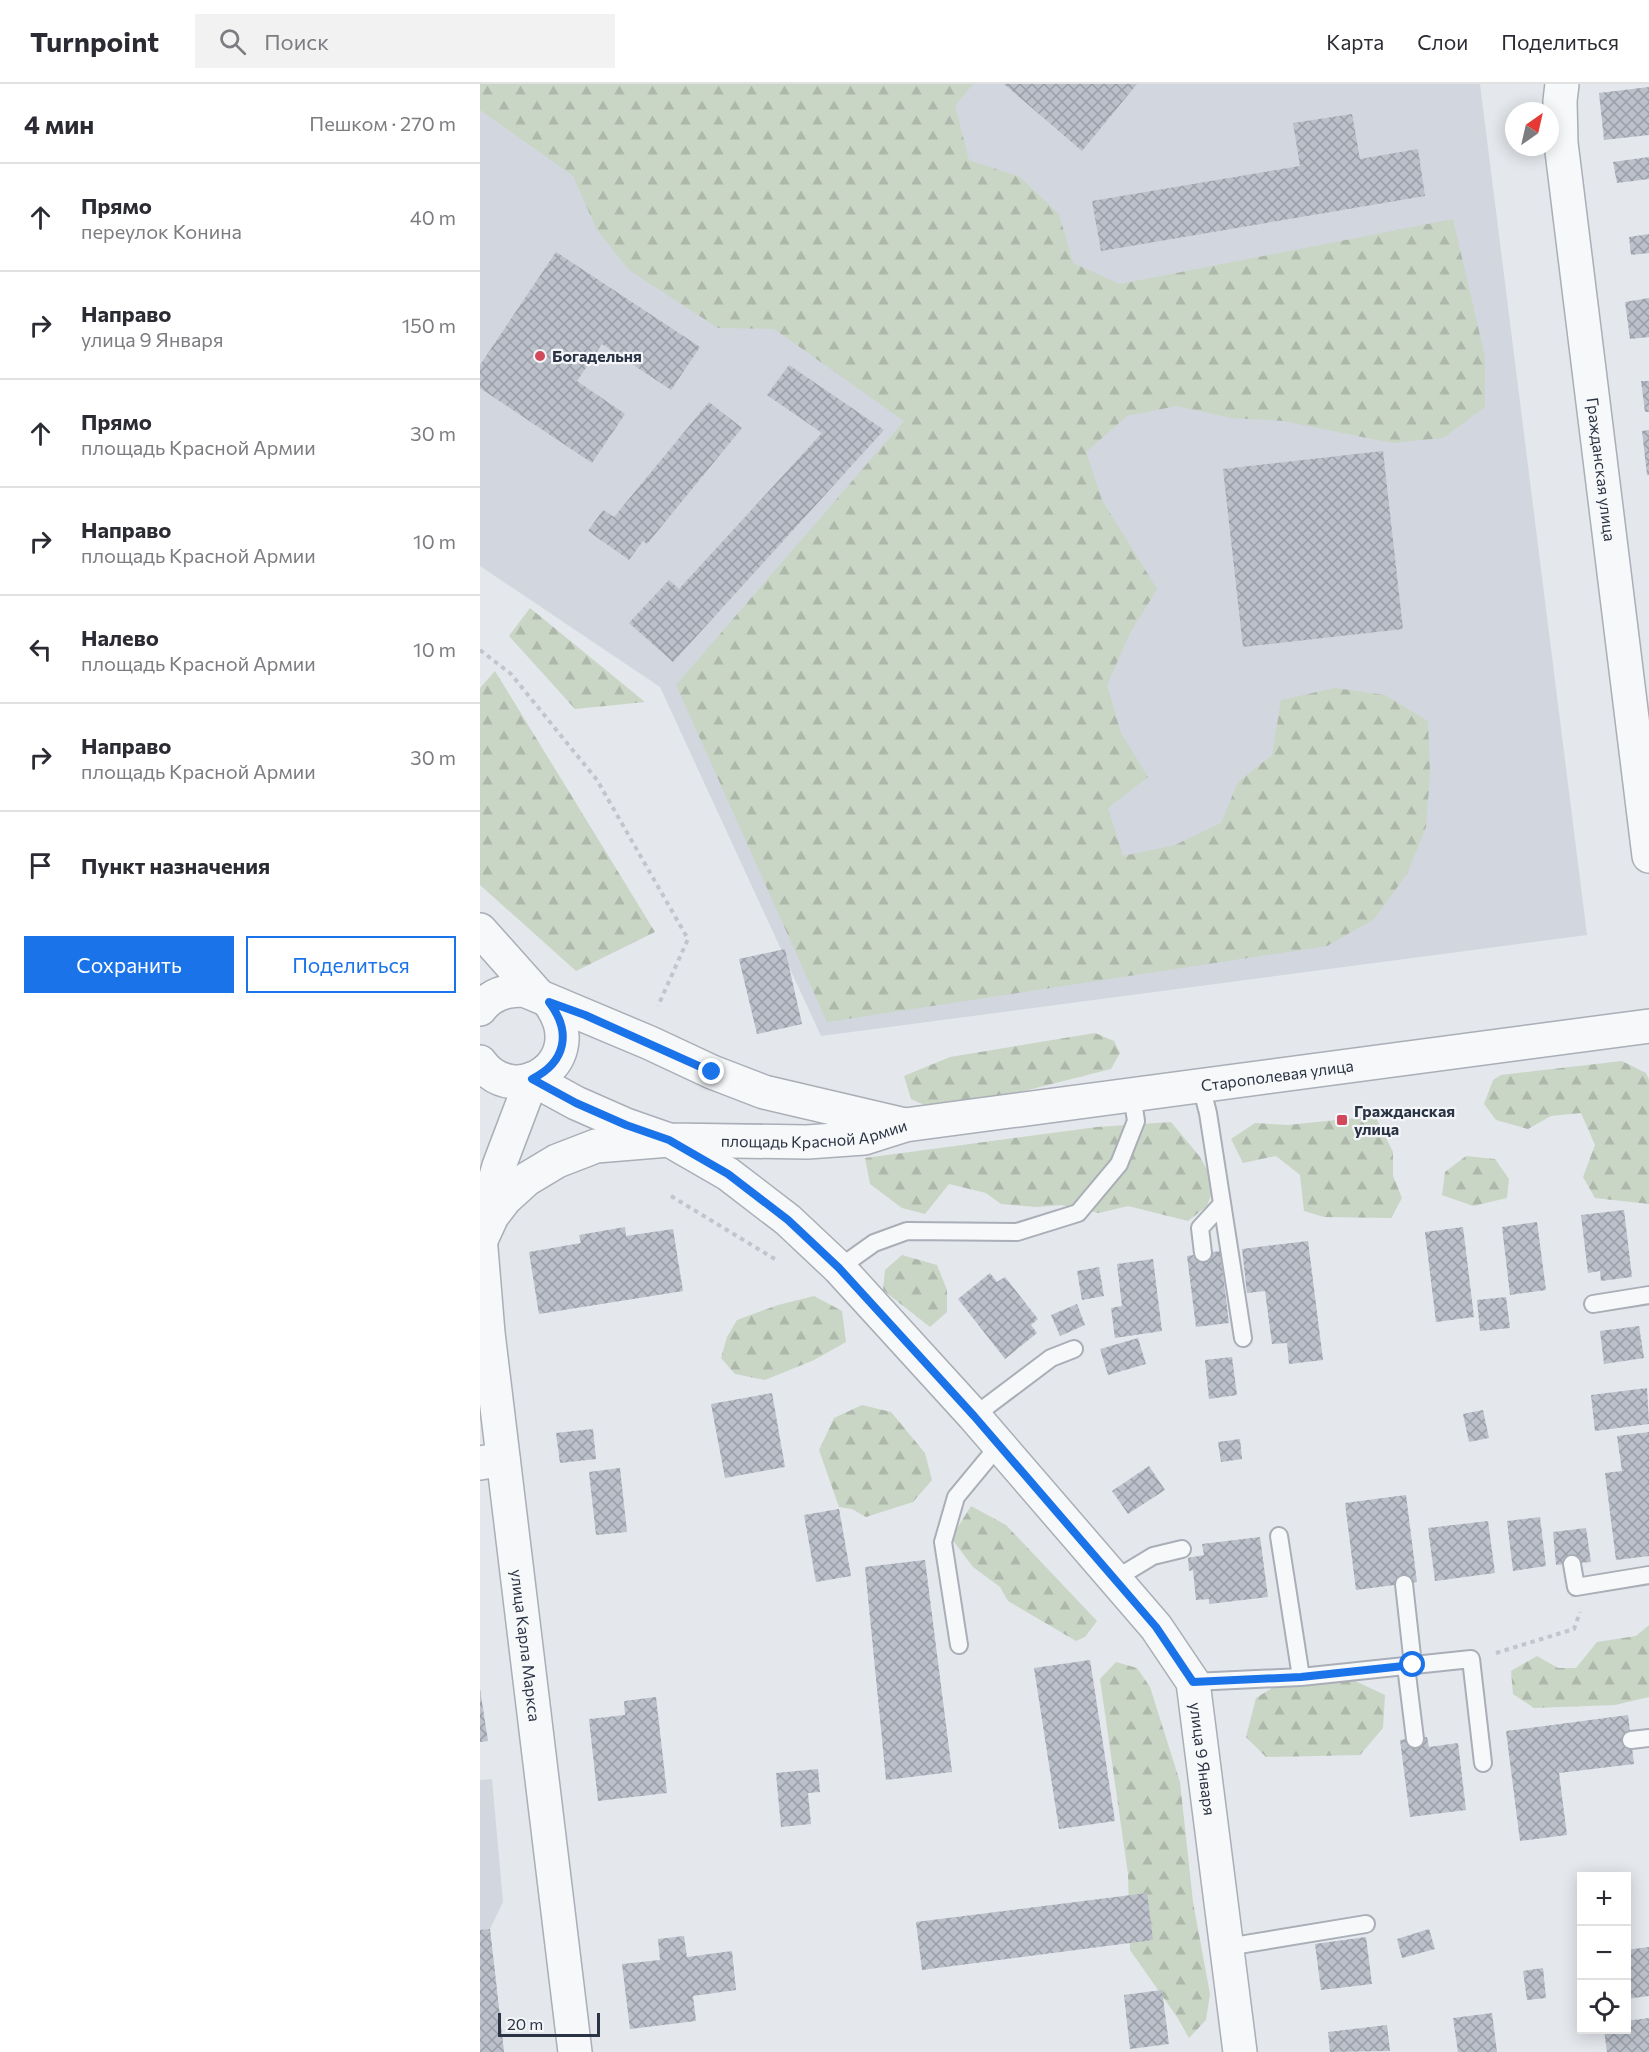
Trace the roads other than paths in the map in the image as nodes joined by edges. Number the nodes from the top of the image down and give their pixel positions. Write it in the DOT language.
graph roads {
  1 [pos="1562,84"];
  2 [pos="1649,856"];
  3 [pos="480,930"];
  4 [pos="544,999"];
  5 [pos="480,1009"];
  6 [pos="1649,1026"];
  7 [pos="480,1062"];
  8 [pos="532,1079"];
  9 [pos="1201,1086"];
  10 [pos="1132,1095"];
  11 [pos="905,1125"];
  12 [pos="669,1140"];
  13 [pos="1222,1204"];
  14 [pos="480,1238"];
  15 [pos="1203,1253"];
  16 [pos="839,1268"];
  17 [pos="1649,1296"];
  18 [pos="1593,1304"];
  19 [pos="1244,1338"];
  20 [pos="1074,1349"];
  21 [pos="974,1416"];
  22 [pos="999,1444"];
  23 [pos="492,1461"];
  24 [pos="1280,1536"];
  25 [pos="1182,1549"];
  26 [pos="1572,1564"];
  27 [pos="1649,1575"];
  28 [pos="1115,1579"];
  29 [pos="1404,1584"];
  30 [pos="959,1645"];
  31 [pos="1409,1666"];
  32 [pos="1301,1677"];
  33 [pos="1193,1682"];
  34 [pos="1415,1738"];
  35 [pos="1649,1738"];
  36 [pos="1631,1740"];
  37 [pos="1483,1763"];
  38 [pos="1366,1924"];
  39 [pos="1227,1947"];
  40 [pos="575,2052"];
  41 [pos="1240,2052"];
  1 -- 2 [label="street, Гражданская улица"];
  3 -- 4 [label="street"];
  4 -- 5 [label="street, площадь Красной Армии"];
  4 -- 8 [label="street"];
  4 -- 11 [label="street, площадь Красной Армии"];
  6 -- 9 [label="street, Старополевая улица"];
  7 -- 8 [label="street, площадь Красной Армии"];
  8 -- 12 [label="street, площадь Красной Армии"];
  8 -- 14 [label="street"];
  9 -- 10 [label="street, Старополевая улица"];
  9 -- 13 [label="lane"];
  10 -- 11 [label="street, Старополевая улица"];
  10 -- 16 [label="lane"];
  11 -- 12 [label="street, площадь Красной Армии"];
  12 -- 14 [label="street, площадь Красной Армии"];
  12 -- 16 [label="street, улица 9 Января"];
  13 -- 15 [label="lane"];
  13 -- 19 [label="lane"];
  14 -- 23 [label="street, улица Карла Маркса"];
  16 -- 21 [label="street, улица 9 Января"];
  17 -- 18 [label="lane"];
  20 -- 21 [label="lane"];
  21 -- 22 [label="street, улица 9 Января"];
  22 -- 28 [label="street, улица 9 Января"];
  22 -- 30 [label="lane"];
  23 -- 40 [label="street, улица Карла Маркса"];
  24 -- 32 [label="lane"];
  25 -- 28 [label="lane"];
  26 -- 27 [label="lane"];
  28 -- 33 [label="street, улица 9 Января"];
  29 -- 31 [label="lane"];
  31 -- 32 [label="lane"];
  31 -- 34 [label="lane"];
  31 -- 37 [label="lane"];
  32 -- 33 [label="lane"];
  33 -- 39 [label="street, улица 9 Января"];
  35 -- 36 [label="lane"];
  38 -- 39 [label="lane"];
  39 -- 41 [label="street, улица 9 Января"];
}
